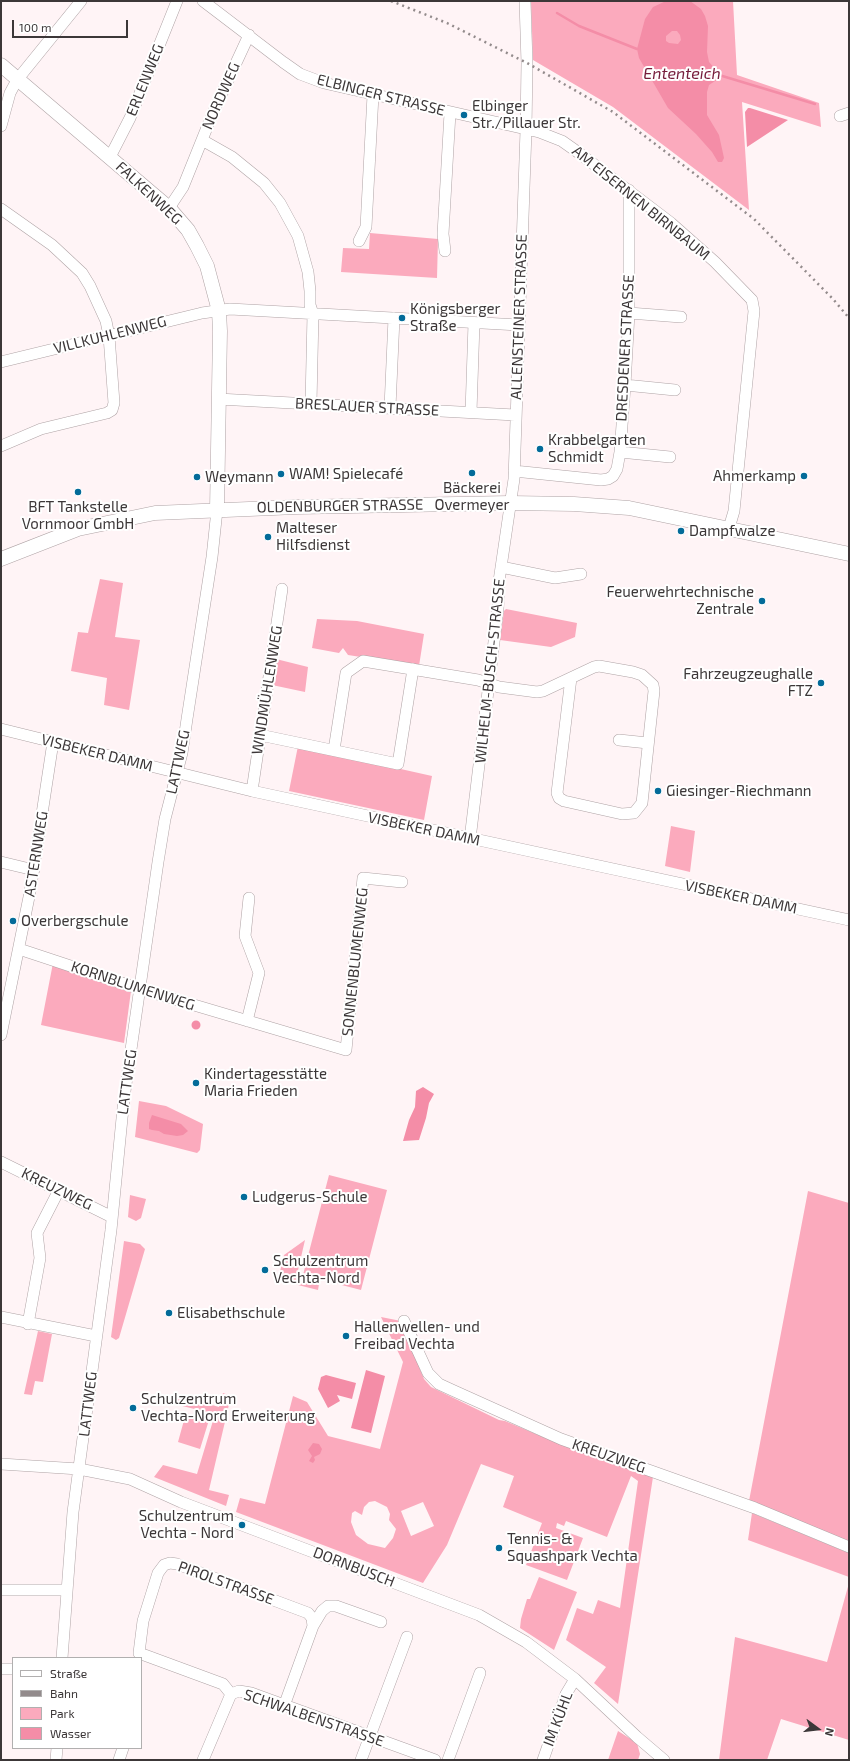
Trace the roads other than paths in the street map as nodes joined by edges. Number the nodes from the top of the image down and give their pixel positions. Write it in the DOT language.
graph roads {
  1 [pos="81,1"];
  2 [pos="177,1"];
  3 [pos="202,1"];
  4 [pos="525,1"];
  5 [pos="249,36"];
  6 [pos="1,65"];
  7 [pos="17,80"];
  8 [pos="374,95"];
  9 [pos="450,113"];
  10 [pos="1,126"];
  11 [pos="526,130"];
  12 [pos="202,140"];
  13 [pos="110,157"];
  14 [pos="629,190"];
  15 [pos="169,208"];
  16 [pos="1,210"];
  17 [pos="359,240"];
  18 [pos="445,251"];
  19 [pos="219,311"];
  20 [pos="629,312"];
  21 [pos="313,314"];
  22 [pos="681,317"];
  23 [pos="394,318"];
  24 [pos="474,323"];
  25 [pos="519,325"];
  26 [pos="109,336"];
  27 [pos="1,362"];
  28 [pos="625,385"];
  29 [pos="675,390"];
  30 [pos="218,399"];
  31 [pos="311,403"];
  32 [pos="390,407"];
  33 [pos="471,412"];
  34 [pos="515,415"];
  35 [pos="1,446"];
  36 [pos="620,452"];
  37 [pos="670,457"];
  38 [pos="514,471"];
  39 [pos="510,503"];
  40 [pos="217,510"];
  41 [pos="729,528"];
  42 [pos="849,554"];
  43 [pos="1,559"];
  44 [pos="501,567"];
  45 [pos="581,574"];
  46 [pos="282,589"];
  47 [pos="413,669"];
  48 [pos="571,678"];
  49 [pos="489,684"];
  50 [pos="1,729"];
  51 [pos="260,735"];
  52 [pos="619,740"];
  53 [pos="53,742"];
  54 [pos="648,743"];
  55 [pos="334,750"];
  56 [pos="177,774"];
  57 [pos="252,791"];
  58 [pos="470,839"];
  59 [pos="1,862"];
  60 [pos="34,870"];
  61 [pos="402,882"];
  62 [pos="249,898"];
  63 [pos="849,920"];
  64 [pos="19,949"];
  65 [pos="140,989"];
  66 [pos="247,1021"];
  67 [pos="1,1035"];
  68 [pos="304,1038"];
  69 [pos="1,1162"];
  70 [pos="59,1190"];
  71 [pos="112,1217"];
  72 [pos="1,1317"];
  73 [pos="404,1321"];
  74 [pos="28,1324"];
  75 [pos="96,1336"];
  76 [pos="1,1464"];
  77 [pos="79,1469"];
  78 [pos="849,1547"];
  79 [pos="1,1590"];
  80 [pos="66,1590"];
  81 [pos="143,1621"];
  82 [pos="381,1622"];
  83 [pos="314,1626"];
  84 [pos="407,1637"];
  85 [pos="139,1656"];
  86 [pos="62,1657"];
  87 [pos="1,1669"];
  88 [pos="12,1669"];
  89 [pos="480,1673"];
  90 [pos="576,1679"];
  91 [pos="231,1694"];
  92 [pos="284,1706"];
  93 [pos="370,1736"];
  94 [pos="57,1749"];
  95 [pos="123,1749"];
  96 [pos="56,1760"];
  97 [pos="119,1760"];
  98 [pos="203,1760"];
  99 [pos="361,1760"];
  100 [pos="434,1760"];
  101 [pos="448,1760"];
  102 [pos="543,1760"];
  103 [pos="664,1760"];
  1 -- 7 [label="street"];
  2 -- 13 [label="street, ERLENWEG"];
  3 -- 5 [label="street"];
  4 -- 11 [label="street, ALLENSTEINER STRASSE"];
  5 -- 8 [label="street, ELBINGER STRASSE"];
  5 -- 12 [label="street, NORDWEG"];
  6 -- 7 [label="main road, FALKENWEG"];
  7 -- 10 [label="street"];
  7 -- 13 [label="main road, FALKENWEG"];
  8 -- 9 [label="street, ELBINGER STRASSE"];
  8 -- 17 [label="street"];
  9 -- 11 [label="street, ELBINGER STRASSE"];
  9 -- 18 [label="street"];
  11 -- 14 [label="street, AM EISERNEN BIRNBAUM"];
  11 -- 25 [label="street, ALLENSTEINER STRASSE"];
  12 -- 15 [label="street, NORDWEG"];
  12 -- 21 [label="street"];
  13 -- 15 [label="main road, FALKENWEG"];
  14 -- 20 [label="street, DRESDENER STRASSE"];
  14 -- 41 [label="street, AM EISERNEN BIRNBAUM"];
  15 -- 19 [label="main road, FALKENWEG"];
  16 -- 26 [label="street"];
  19 -- 21 [label="street"];
  19 -- 26 [label="street, VILLKUHLENWEG"];
  19 -- 30 [label="main road, FALKENWEG"];
  20 -- 22 [label="street"];
  20 -- 28 [label="street, DRESDENER STRASSE"];
  21 -- 23 [label="street"];
  21 -- 31 [label="street"];
  23 -- 24 [label="street"];
  23 -- 32 [label="street"];
  24 -- 25 [label="street"];
  24 -- 33 [label="street"];
  25 -- 34 [label="street, ALLENSTEINER STRASSE"];
  26 -- 27 [label="street, VILLKUHLENWEG"];
  26 -- 35 [label="street"];
  28 -- 29 [label="street"];
  28 -- 36 [label="street, DRESDENER STRASSE"];
  30 -- 31 [label="street, BRESLAUER STRASSE"];
  30 -- 40 [label="main road, FALKENWEG"];
  31 -- 32 [label="street, BRESLAUER STRASSE"];
  32 -- 33 [label="street, BRESLAUER STRASSE"];
  33 -- 34 [label="street, BRESLAUER STRASSE"];
  34 -- 38 [label="street, ALLENSTEINER STRASSE"];
  36 -- 37 [label="street"];
  36 -- 38 [label="street, DRESDENER STRASSE"];
  38 -- 39 [label="street, ALLENSTEINER STRASSE"];
  39 -- 40 [label="main road, OLDENBURGER STRASSE"];
  39 -- 41 [label="main road, OLDENBURGER STRASSE"];
  39 -- 44 [label="street, WILHELM-BUSCH-STRASSE"];
  40 -- 43 [label="main road, OLDENBURGER STRASSE"];
  40 -- 56 [label="street, LATTWEG"];
  41 -- 42 [label="main road, OLDENBURGER STRASSE"];
  44 -- 45 [label="street"];
  44 -- 49 [label="street, WILHELM-BUSCH-STRASSE"];
  46 -- 51 [label="street, WINDMÜHLENWEG"];
  47 -- 49 [label="street"];
  47 -- 55 [label="street"];
  47 -- 55 [label="street"];
  48 -- 49 [label="street"];
  48 -- 54 [label="street"];
  48 -- 54 [label="street"];
  49 -- 58 [label="street, WILHELM-BUSCH-STRASSE"];
  50 -- 53 [label="street, VISBEKER DAMM"];
  51 -- 55 [label="street"];
  51 -- 57 [label="street, WINDMÜHLENWEG"];
  52 -- 54 [label="street"];
  53 -- 56 [label="street, VISBEKER DAMM"];
  53 -- 60 [label="street, ASTERNWEG"];
  56 -- 57 [label="street, VISBEKER DAMM"];
  56 -- 65 [label="street, LATTWEG"];
  57 -- 58 [label="street, VISBEKER DAMM"];
  58 -- 63 [label="street, VISBEKER DAMM"];
  59 -- 60 [label="street"];
  60 -- 64 [label="street, ASTERNWEG"];
  61 -- 68 [label="street, SONNENBLUMENWEG"];
  62 -- 66 [label="street"];
  64 -- 65 [label="street, KORNBLUMENWEG"];
  64 -- 67 [label="street, ASTERNWEG"];
  65 -- 66 [label="street, KORNBLUMENWEG"];
  65 -- 71 [label="street, LATTWEG"];
  66 -- 68 [label="street, KORNBLUMENWEG"];
  69 -- 70 [label="street, KREUZWEG"];
  70 -- 71 [label="street, KREUZWEG"];
  70 -- 74 [label="street"];
  71 -- 75 [label="street, LATTWEG"];
  72 -- 74 [label="street"];
  73 -- 78 [label="street, KREUZWEG"];
  74 -- 75 [label="street"];
  75 -- 77 [label="street, LATTWEG"];
  76 -- 77 [label="street, DORNBUSCH"];
  77 -- 80 [label="street, LATTWEG"];
  77 -- 90 [label="street, DORNBUSCH"];
  79 -- 80 [label="street"];
  80 -- 86 [label="street, LATTWEG"];
  81 -- 83 [label="street, PIROLSTRASSE"];
  81 -- 85 [label="street, SCHWALBENSTRASSE"];
  82 -- 83 [label="street"];
  83 -- 92 [label="street"];
  84 -- 93 [label="street"];
  85 -- 91 [label="street, SCHWALBENSTRASSE"];
  87 -- 88 [label="street"];
  89 -- 101 [label="street"];
  90 -- 102 [label="street, IM KÜHL"];
  90 -- 103 [label="street, DORNBUSCH"];
  91 -- 92 [label="street, SCHWALBENSTRASSE"];
  91 -- 98 [label="street"];
  92 -- 93 [label="street, SCHWALBENSTRASSE"];
  93 -- 99 [label="street"];
  93 -- 100 [label="street, SCHWALBENSTRASSE"];
  94 -- 96 [label="street"];
  95 -- 97 [label="street"];
}
